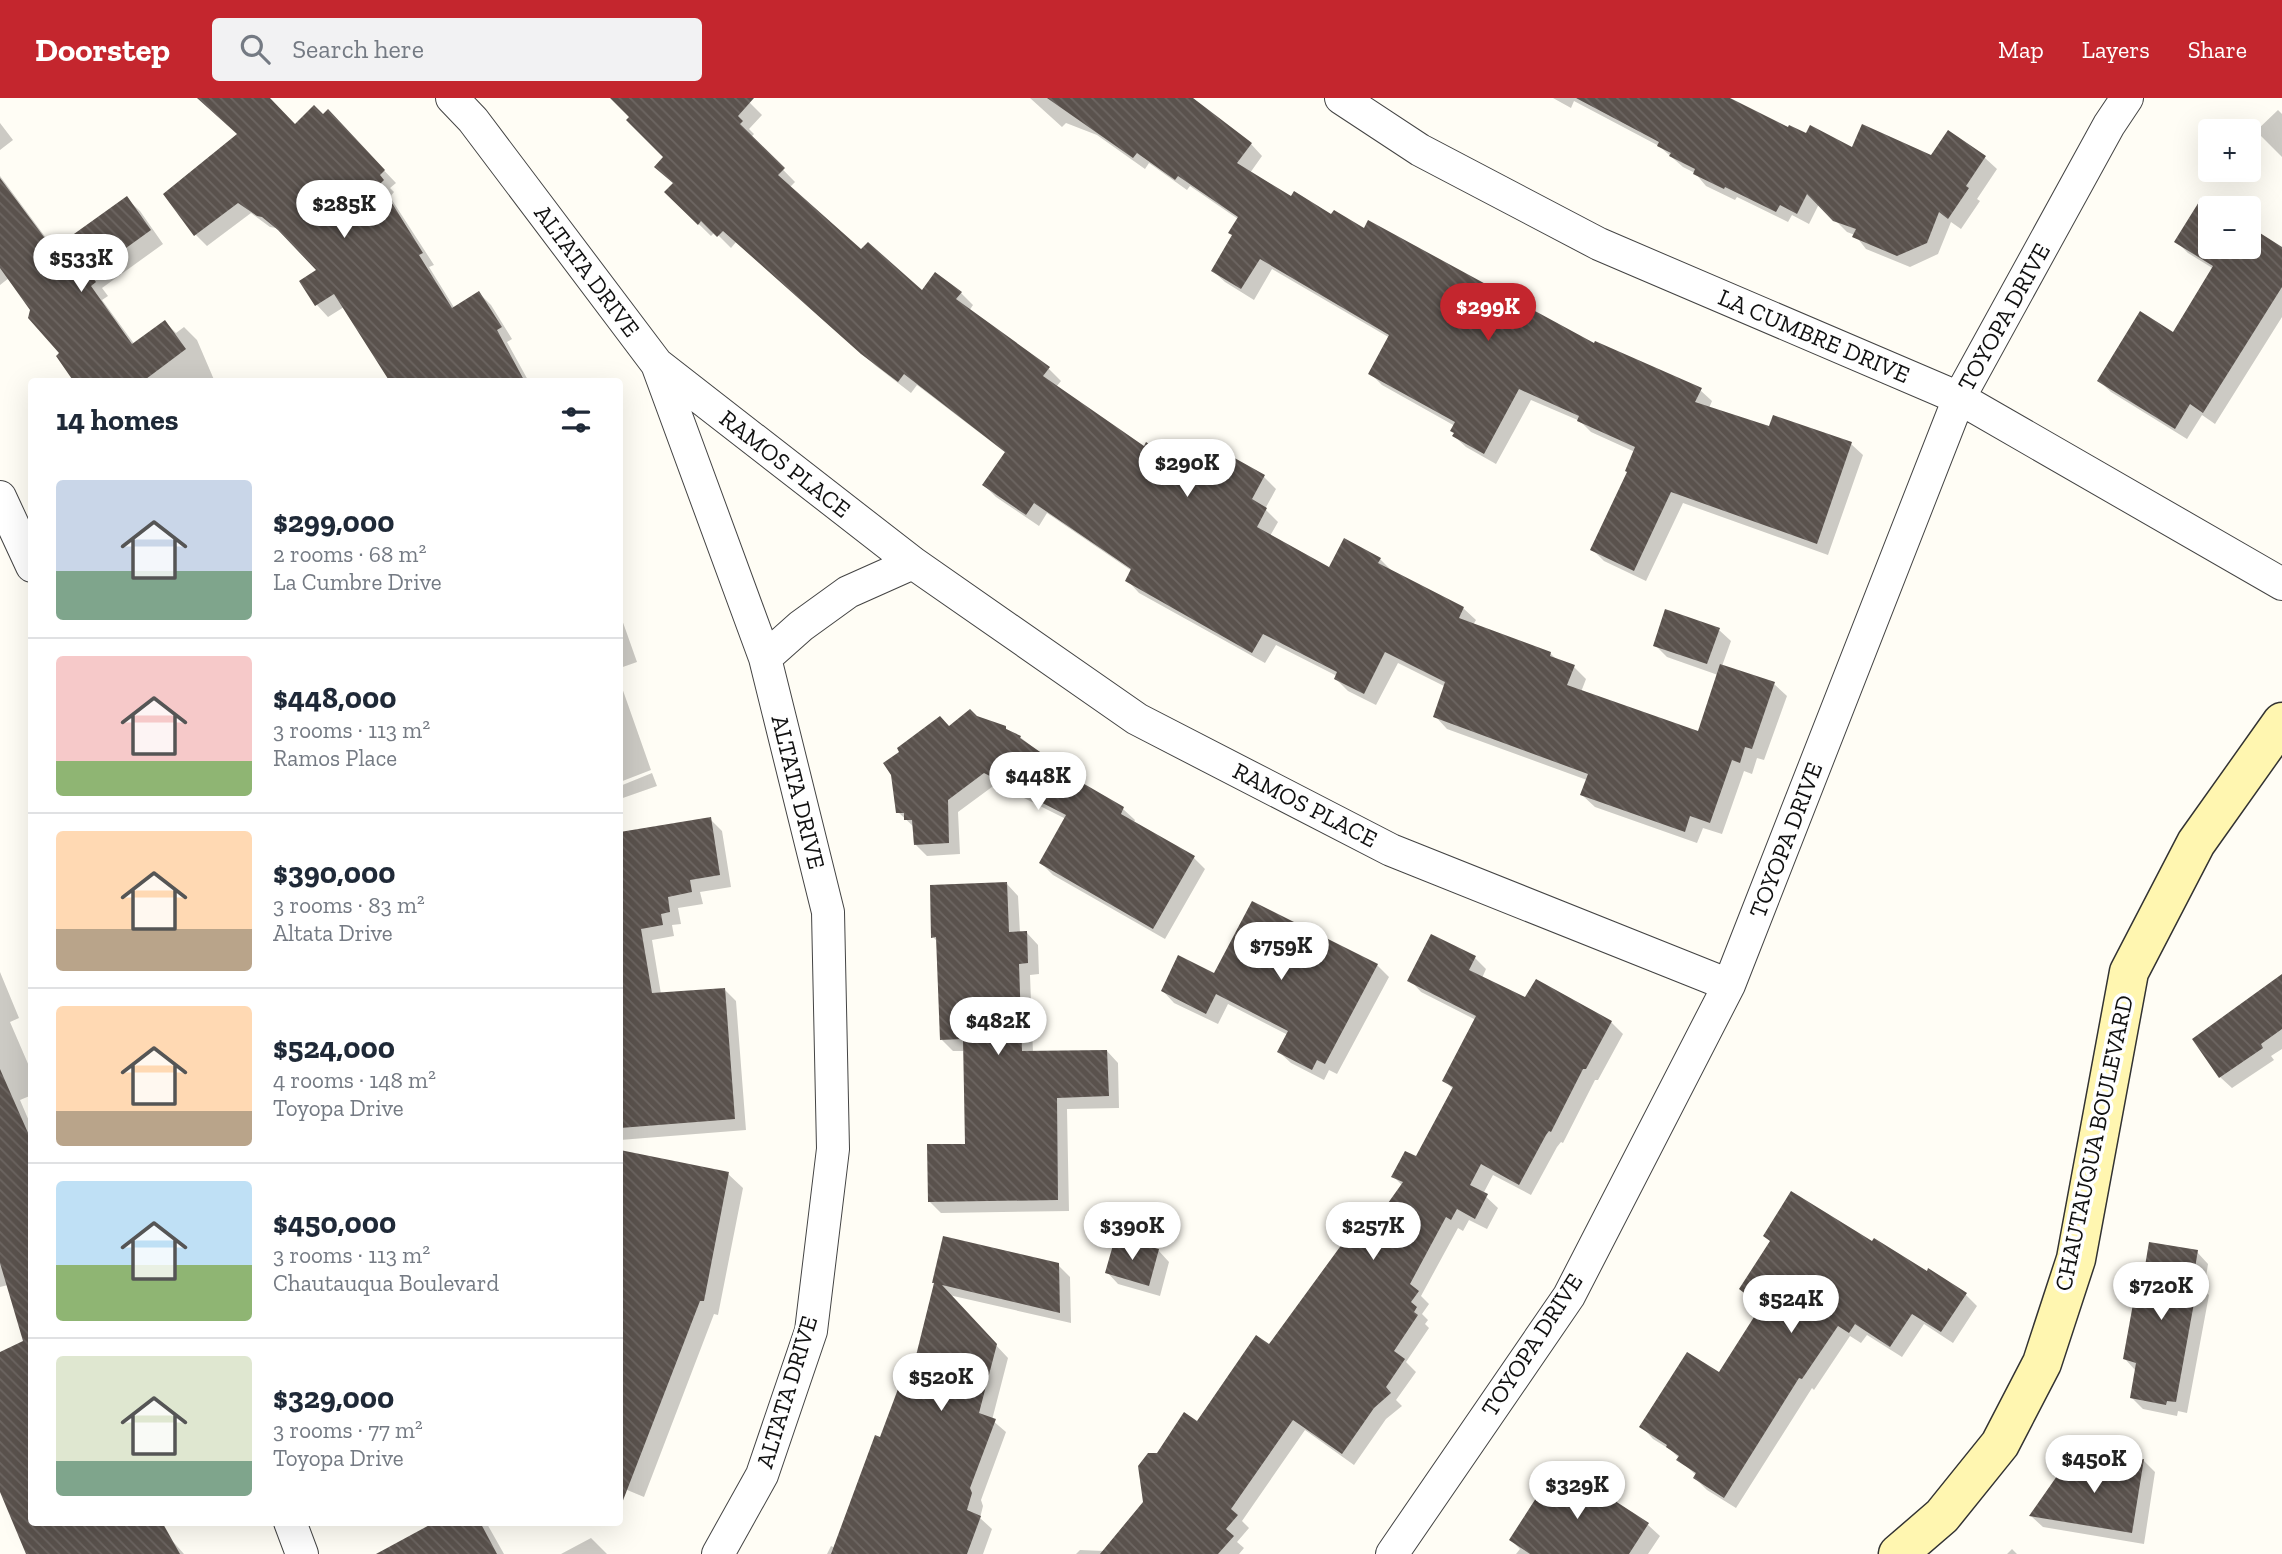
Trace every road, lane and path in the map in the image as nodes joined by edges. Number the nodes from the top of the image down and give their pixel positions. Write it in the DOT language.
graph roads {
  1 [pos="452,98"];
  2 [pos="1341,98"];
  3 [pos="2127,98"];
  4 [pos="657,364"];
  5 [pos="1959,398"];
  6 [pos="0,497"];
  7 [pos="28,557"];
  8 [pos="913,564"];
  9 [pos="2282,584"];
  10 [pos="765,659"];
  11 [pos="2282,722"];
  12 [pos="1729,985"];
  13 [pos="292,1526"];
  14 [pos="302,1554"];
  15 [pos="718,1554"];
  16 [pos="1392,1554"];
  17 [pos="1898,1554"];
  1 -- 4 [label="street, ALTATA DRIVE"];
  2 -- 5 [label="street, LA CUMBRE DRIVE"];
  3 -- 5 [label="street, TOYOPA DRIVE"];
  4 -- 8 [label="street, RAMOS PLACE"];
  4 -- 10 [label="street, ALTATA DRIVE"];
  5 -- 9 [label="street, LA CUMBRE DRIVE"];
  5 -- 12 [label="street, TOYOPA DRIVE"];
  6 -- 7 [label="street"];
  8 -- 10 [label="street"];
  8 -- 12 [label="street, RAMOS PLACE"];
  10 -- 15 [label="street, ALTATA DRIVE"];
  11 -- 17 [label="street, CHAUTAUQUA BOULEVARD"];
  12 -- 16 [label="street, TOYOPA DRIVE"];
  13 -- 14 [label="street"];
}
